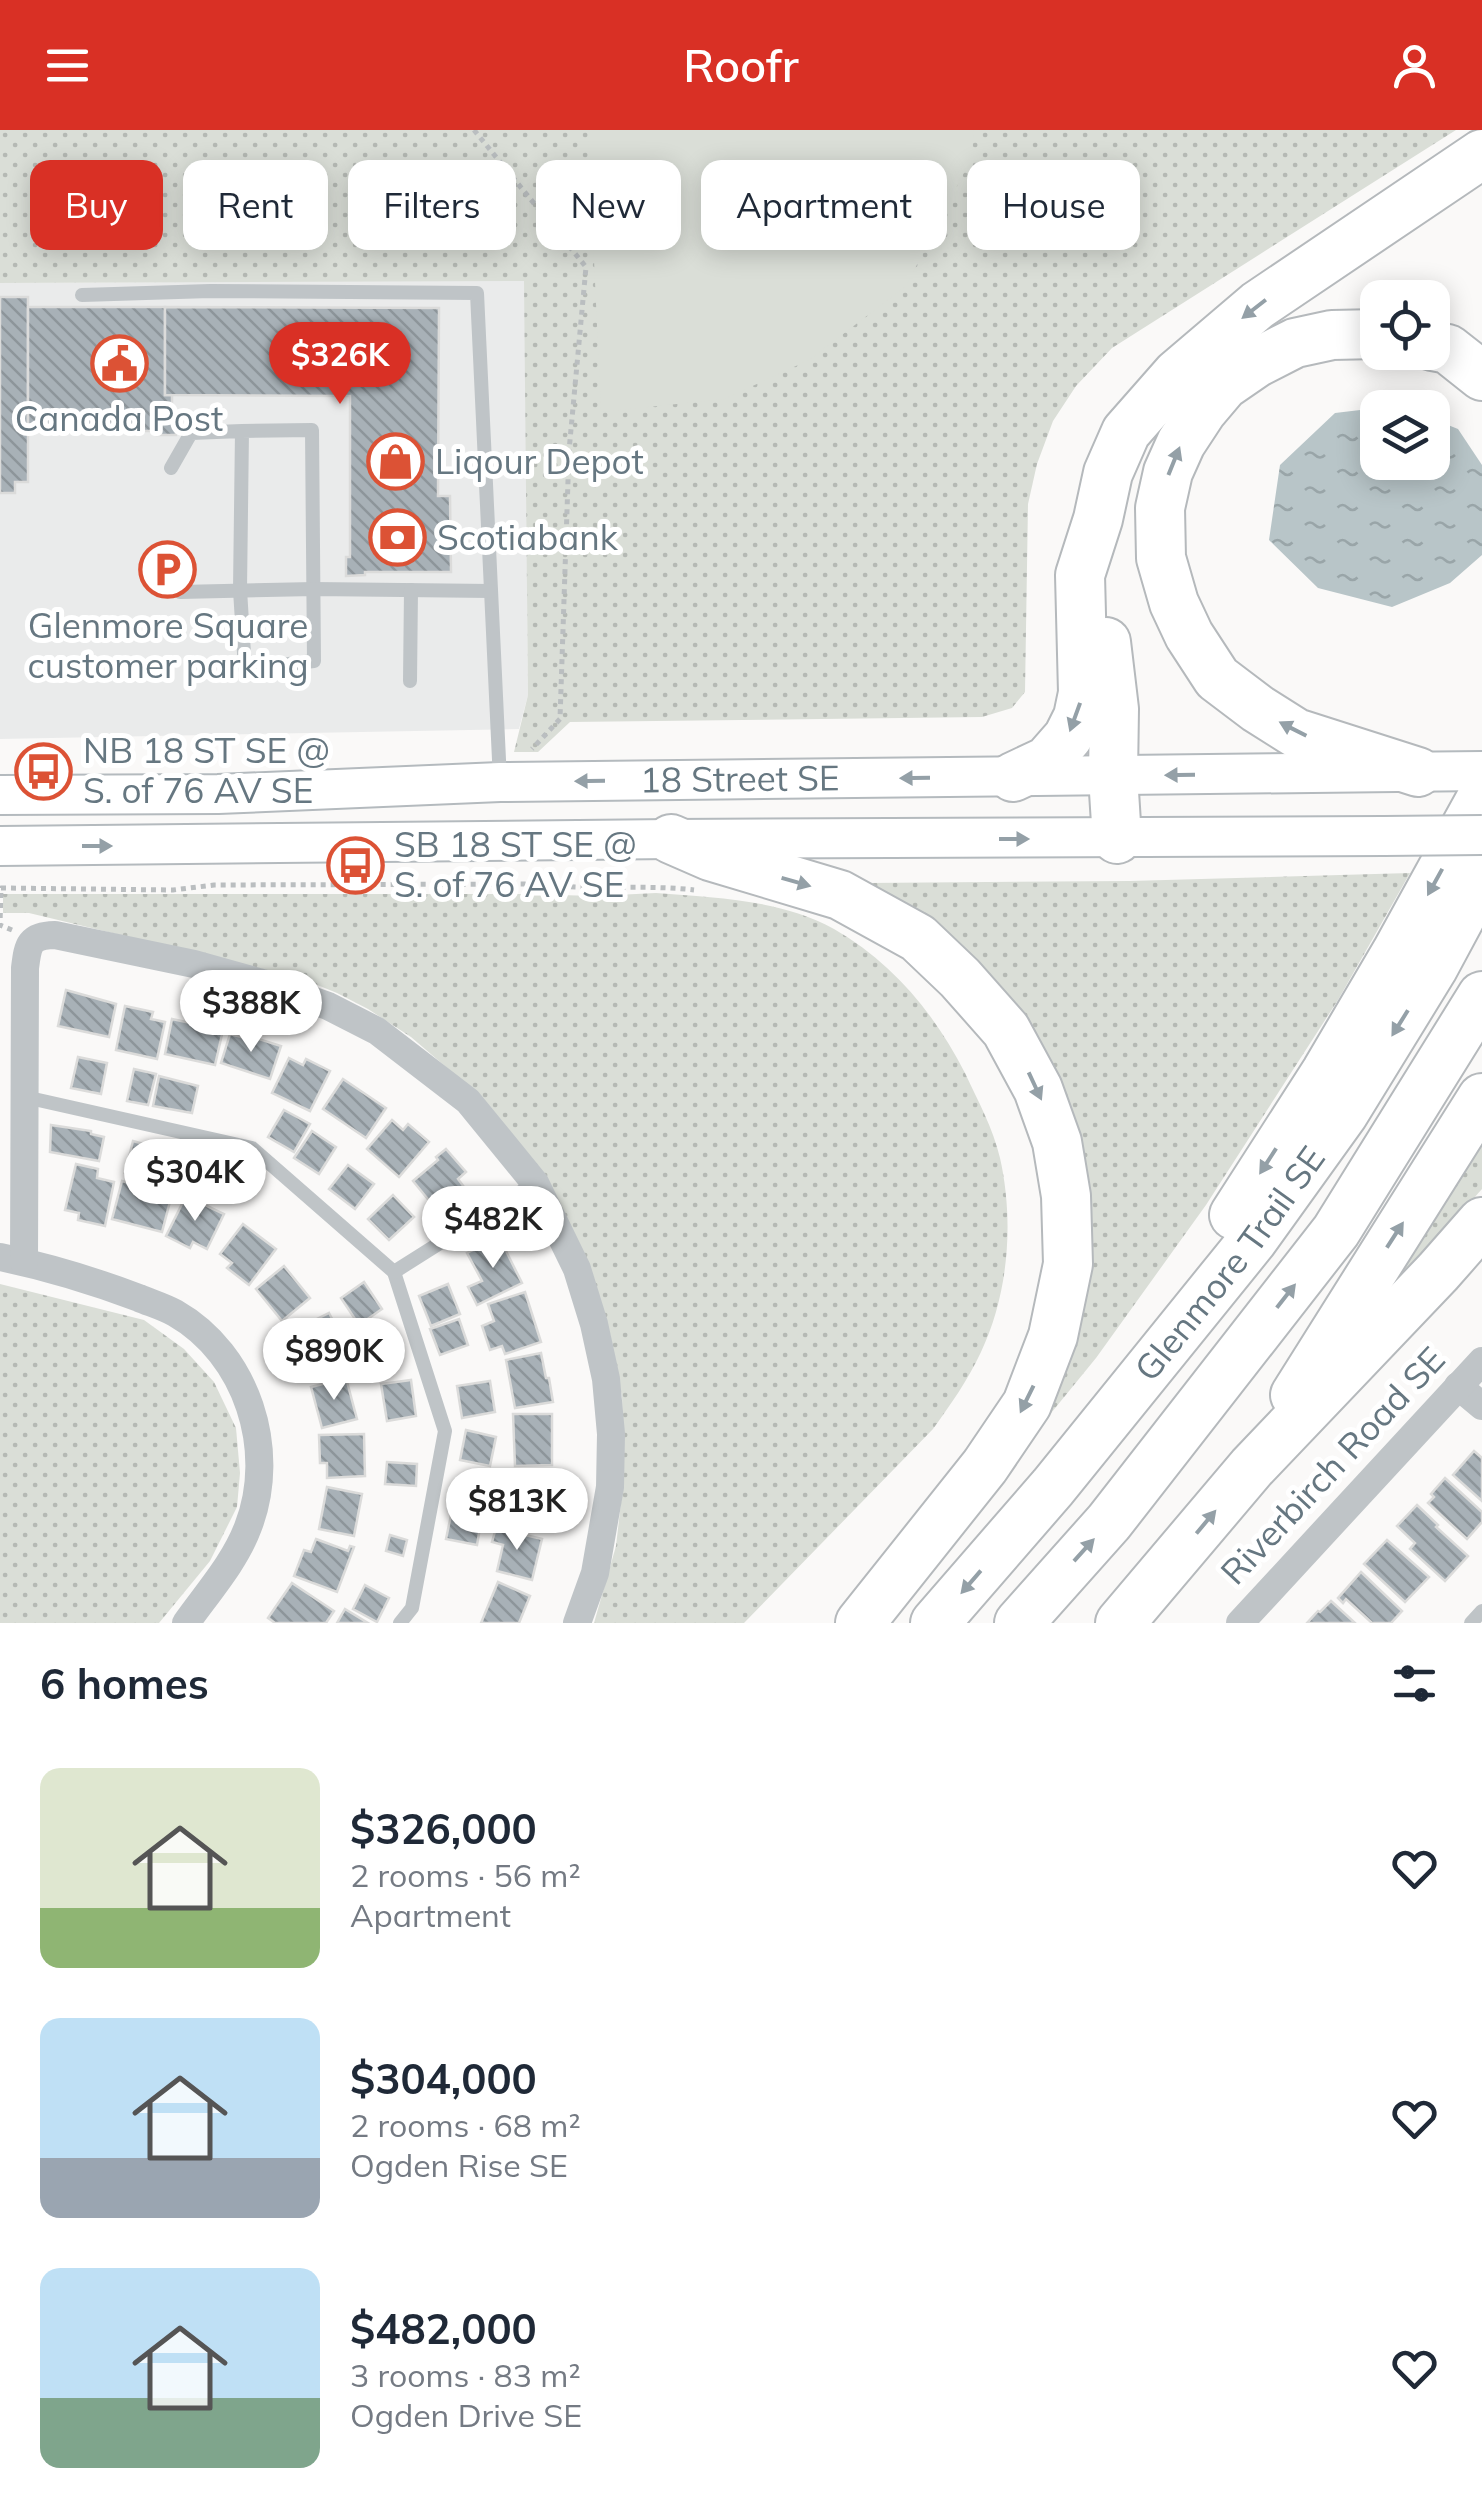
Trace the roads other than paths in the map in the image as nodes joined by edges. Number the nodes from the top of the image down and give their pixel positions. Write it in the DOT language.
graph roads {
  1 [pos="1482,154"];
  2 [pos="82,295"];
  3 [pos="1360,335"];
  4 [pos="1450,351"];
  5 [pos="1482,376"];
  6 [pos="242,431"];
  7 [pos="171,468"];
  8 [pos="1098,519"];
  9 [pos="314,589"];
  10 [pos="240,590"];
  11 [pos="411,590"];
  12 [pos="180,592"];
  13 [pos="491,592"];
  14 [pos="410,681"];
  15 [pos="1482,771"];
  16 [pos="1418,772"];
  17 [pos="1113,776"];
  18 [pos="1012,777"];
  19 [pos="500,782"];
  20 [pos="0,795"];
  21 [pos="1482,797"];
  22 [pos="1482,835"];
  23 [pos="1116,839"];
  24 [pos="671,840"];
  25 [pos="0,846"];
  26 [pos="1482,877"];
  27 [pos="1482,996"];
  28 [pos="25,1097"];
  29 [pos="1482,1098"];
  30 [pos="535,1183"];
  31 [pos="1482,1222"];
  32 [pos="12,1260"];
  33 [pos="394,1272"];
  34 [pos="1482,1361"];
  35 [pos="1458,1386"];
  36 [pos="1482,1406"];
  37 [pos="1252,1467"];
  38 [pos="1052,1487"];
  39 [pos="1482,1612"];
  40 [pos="186,1623"];
  41 [pos="400,1623"];
  42 [pos="577,1623"];
  43 [pos="860,1623"];
  44 [pos="935,1623"];
  45 [pos="1019,1623"];
  46 [pos="1120,1623"];
  47 [pos="1240,1623"];
  48 [pos="1471,1623"];
  1 -- 8 [label="highway, one-way"];
  2 -- 13 [label="lane"];
  16 -- 3 [label="highway, one-way"];
  4 -- 5 [label="highway"];
  6 -- 7 [label="lane"];
  6 -- 9 [label="lane"];
  6 -- 10 [label="lane"];
  8 -- 17 [label="highway"];
  8 -- 18 [label="highway, one-way"];
  9 -- 10 [label="lane"];
  9 -- 10 [label="lane"];
  9 -- 11 [label="lane"];
  10 -- 12 [label="lane"];
  11 -- 13 [label="lane"];
  11 -- 14 [label="lane"];
  13 -- 19 [label="lane"];
  15 -- 16 [label="street, 18 Street SE"];
  16 -- 17 [label="street, 18 Street SE, one-way"];
  17 -- 18 [label="street, 18 Street SE"];
  17 -- 23 [label="highway"];
  18 -- 19 [label="street, 18 Street SE, one-way"];
  19 -- 20 [label="street, 18 Street SE"];
  21 -- 38 [label="highway, one-way"];
  22 -- 23 [label="street, 18 Street SE, bridge"];
  24 -- 23 [label="street, 18 Street SE, one-way"];
  25 -- 24 [label="street, 18 Street SE, one-way"];
  24 -- 43 [label="highway, one-way"];
  26 -- 38 [label="highway, Glenmore Trail SE, one-way"];
  45 -- 27 [label="highway, Glenmore Trail SE, one-way"];
  28 -- 30 [label="street"];
  28 -- 32 [label="street"];
  28 -- 33 [label="lane"];
  37 -- 29 [label="highway, one-way"];
  30 -- 33 [label="lane"];
  30 -- 42 [label="street"];
  31 -- 37 [label="highway"];
  32 -- 40 [label="street"];
  33 -- 41 [label="lane"];
  34 -- 35 [label="street, Riverbirch Road SE"];
  35 -- 36 [label="street"];
  35 -- 47 [label="street, Riverbirch Road SE"];
  46 -- 37 [label="highway, one-way"];
  38 -- 44 [label="highway, Glenmore Trail SE, one-way"];
  39 -- 48 [label="lane"];
}
